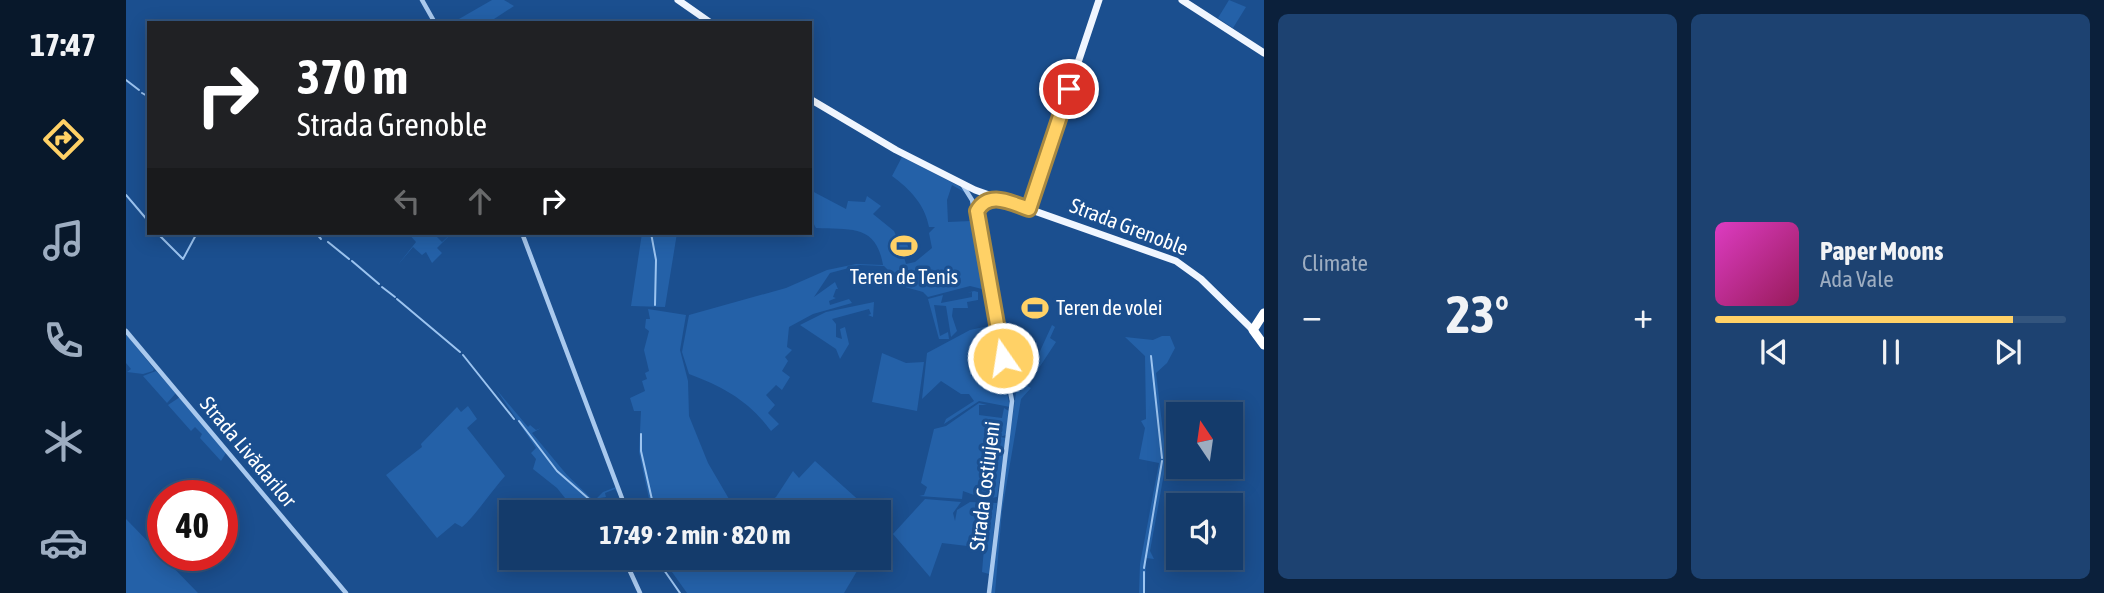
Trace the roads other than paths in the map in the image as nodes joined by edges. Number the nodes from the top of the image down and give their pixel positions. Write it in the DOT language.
graph roads {
  1 [pos="422,0"];
  2 [pos="678,0"];
  3 [pos="1099,0"];
  4 [pos="1182,0"];
  5 [pos="434,21"];
  6 [pos="708,21"];
  7 [pos="1264,53"];
  8 [pos="812,100"];
  9 [pos="961,184"];
  10 [pos="980,192"];
  11 [pos="997,198"];
  12 [pos="977,205"];
  13 [pos="1029,209"];
  14 [pos="523,235"];
  15 [pos="1264,313"];
  16 [pos="1253,330"];
  17 [pos="126,331"];
  18 [pos="1264,345"];
  19 [pos="623,500"];
  20 [pos="629,570"];
  21 [pos="346,593"];
  22 [pos="640,593"];
  23 [pos="989,593"];
  1 -- 5 [label="street"];
  2 -- 6 [label="main road"];
  3 -- 13 [label="main road"];
  4 -- 7 [label="main road"];
  8 -- 9 [label="main road, Strada Grenoble"];
  9 -- 10 [label="main road, Strada Grenoble"];
  9 -- 12 [label="street, Strada Costiujeni"];
  10 -- 11 [label="main road, Strada Grenoble"];
  10 -- 12 [label="street, Strada Costiujeni"];
  10 -- 12 [label="street"];
  11 -- 12 [label="street"];
  11 -- 13 [label="main road, Strada Grenoble"];
  12 -- 23 [label="street, Strada Costiujeni"];
  13 -- 16 [label="main road, Strada Grenoble"];
  14 -- 19 [label="street"];
  15 -- 16 [label="highway"];
  16 -- 18 [label="highway, Strada Grenoble"];
  17 -- 21 [label="street, Strada Livădarilor"];
  20 -- 22 [label="street"];
}
